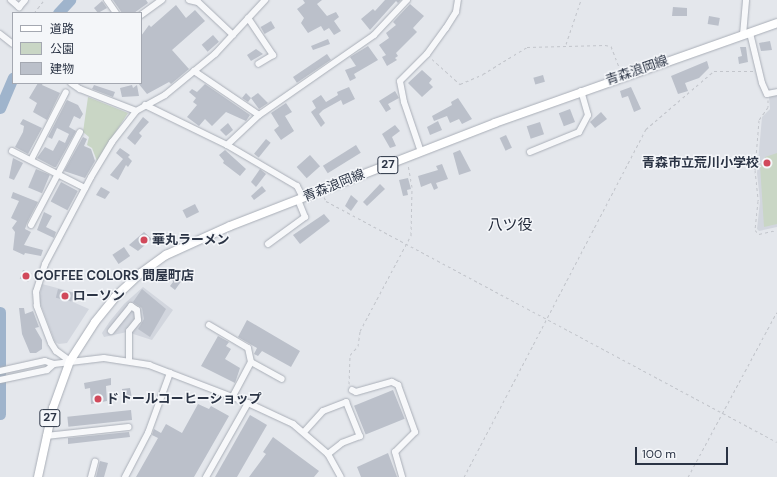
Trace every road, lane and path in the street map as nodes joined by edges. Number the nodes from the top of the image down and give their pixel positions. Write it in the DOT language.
graph roads {
  1 [pos="11,0"];
  2 [pos="25,0"];
  3 [pos="44,0"];
  4 [pos="107,0"];
  5 [pos="162,0"];
  6 [pos="189,0"];
  7 [pos="265,0"];
  8 [pos="407,0"];
  9 [pos="458,0"];
  10 [pos="581,0"];
  11 [pos="746,0"];
  12 [pos="35,12"];
  13 [pos="115,12"];
  14 [pos="142,14"];
  15 [pos="248,18"];
  16 [pos="777,23"];
  17 [pos="746,34"];
  18 [pos="233,35"];
  19 [pos="2,36"];
  20 [pos="12,43"];
  21 [pos="566,45"];
  22 [pos="427,54"];
  23 [pos="258,64"];
  24 [pos="194,71"];
  25 [pos="758,72"];
  26 [pos="622,76"];
  27 [pos="72,84"];
  28 [pos="581,91"];
  29 [pos="66,92"];
  30 [pos="777,92"];
  31 [pos="767,94"];
  32 [pos="145,105"];
  33 [pos="136,111"];
  34 [pos="259,115"];
  35 [pos="80,132"];
  36 [pos="226,145"];
  37 [pos="12,151"];
  38 [pos="421,152"];
  39 [pos="530,152"];
  40 [pos="405,158"];
  41 [pos="31,160"];
  42 [pos="58,174"];
  43 [pos="85,188"];
  44 [pos="320,191"];
  45 [pos="300,199"];
  46 [pos="31,226"];
  47 [pos="777,230"];
  48 [pos="268,244"];
  49 [pos="407,244"];
  50 [pos="777,312"];
  51 [pos="547,320"];
  52 [pos="209,325"];
  53 [pos="111,331"];
  54 [pos="70,361"];
  55 [pos="129,361"];
  56 [pos="251,362"];
  57 [pos="54,364"];
  58 [pos="0,371"];
  59 [pos="170,372"];
  60 [pos="282,379"];
  61 [pos="0,380"];
  62 [pos="352,390"];
  63 [pos="232,397"];
  64 [pos="248,403"];
  65 [pos="722,413"];
  66 [pos="129,426"];
  67 [pos="304,432"];
  68 [pos="46,436"];
  69 [pos="777,442"];
  70 [pos="328,454"];
  71 [pos="95,462"];
  72 [pos="38,477"];
  73 [pos="91,477"];
  74 [pos="125,477"];
  75 [pos="206,477"];
  76 [pos="341,477"];
  77 [pos="402,477"];
  78 [pos="464,477"];
  79 [pos="688,477"];
  1 -- 2 [label="street"];
  3 -- 12 [label="path"];
  4 -- 13 [label="street"];
  5 -- 14 [label="street"];
  6 -- 18 [label="street"];
  7 -- 15 [label="street"];
  8 -- 34 [label="street"];
  9 -- 22 [label="street"];
  10 -- 21 [label="path"];
  11 -- 17 [label="street"];
  15 -- 18 [label="street"];
  15 -- 23 [label="street"];
  16 -- 17 [label="main road, 青森浪岡線 / 27"];
  17 -- 25 [label="street"];
  17 -- 26 [label="main road, 青森浪岡線 / 27"];
  18 -- 24 [label="street"];
  19 -- 20 [label="street"];
  21 -- 22 [label="path"];
  21 -- 26 [label="path"];
  22 -- 38 [label="street"];
  24 -- 32 [label="street"];
  24 -- 34 [label="street"];
  25 -- 31 [label="street"];
  25 -- 51 [label="path"];
  26 -- 28 [label="main road, 青森浪岡線 / 27"];
  27 -- 33 [label="street"];
  28 -- 38 [label="main road, 青森浪岡線 / 27"];
  28 -- 39 [label="street"];
  29 -- 41 [label="street"];
  30 -- 31 [label="street"];
  31 -- 47 [label="path"];
  32 -- 33 [label="street"];
  32 -- 36 [label="street"];
  33 -- 43 [label="street"];
  34 -- 36 [label="street"];
  35 -- 42 [label="street"];
  36 -- 45 [label="street"];
  37 -- 41 [label="street"];
  38 -- 40 [label="main road, 青森浪岡線 / 27"];
  40 -- 44 [label="main road, 青森浪岡線 / 27"];
  40 -- 49 [label="path"];
  41 -- 42 [label="street"];
  42 -- 43 [label="street"];
  42 -- 46 [label="street"];
  43 -- 54 [label="street"];
  44 -- 45 [label="main road, 青森浪岡線 / 27"];
  44 -- 49 [label="path"];
  45 -- 48 [label="street"];
  45 -- 54 [label="main road, 青森浪岡線 / 27"];
  49 -- 51 [label="path"];
  49 -- 62 [label="path"];
  50 -- 65 [label="path"];
  51 -- 65 [label="path"];
  51 -- 78 [label="path"];
  52 -- 56 [label="street"];
  53 -- 55 [label="street"];
  54 -- 55 [label="street"];
  54 -- 57 [label="street"];
  54 -- 68 [label="main road, 青森浪岡線 / 27"];
  55 -- 59 [label="street"];
  56 -- 60 [label="street"];
  56 -- 63 [label="street"];
  57 -- 58 [label="street"];
  57 -- 61 [label="street"];
  59 -- 63 [label="street"];
  59 -- 74 [label="street"];
  62 -- 77 [label="street"];
  63 -- 64 [label="street"];
  64 -- 67 [label="street"];
  64 -- 75 [label="street"];
  65 -- 69 [label="path"];
  65 -- 79 [label="path"];
  66 -- 68 [label="street"];
  67 -- 70 [label="street"];
  67 -- 70 [label="street"];
  68 -- 72 [label="main road, 青森浪岡線 / 27"];
  70 -- 76 [label="street"];
  71 -- 73 [label="street"];
}
